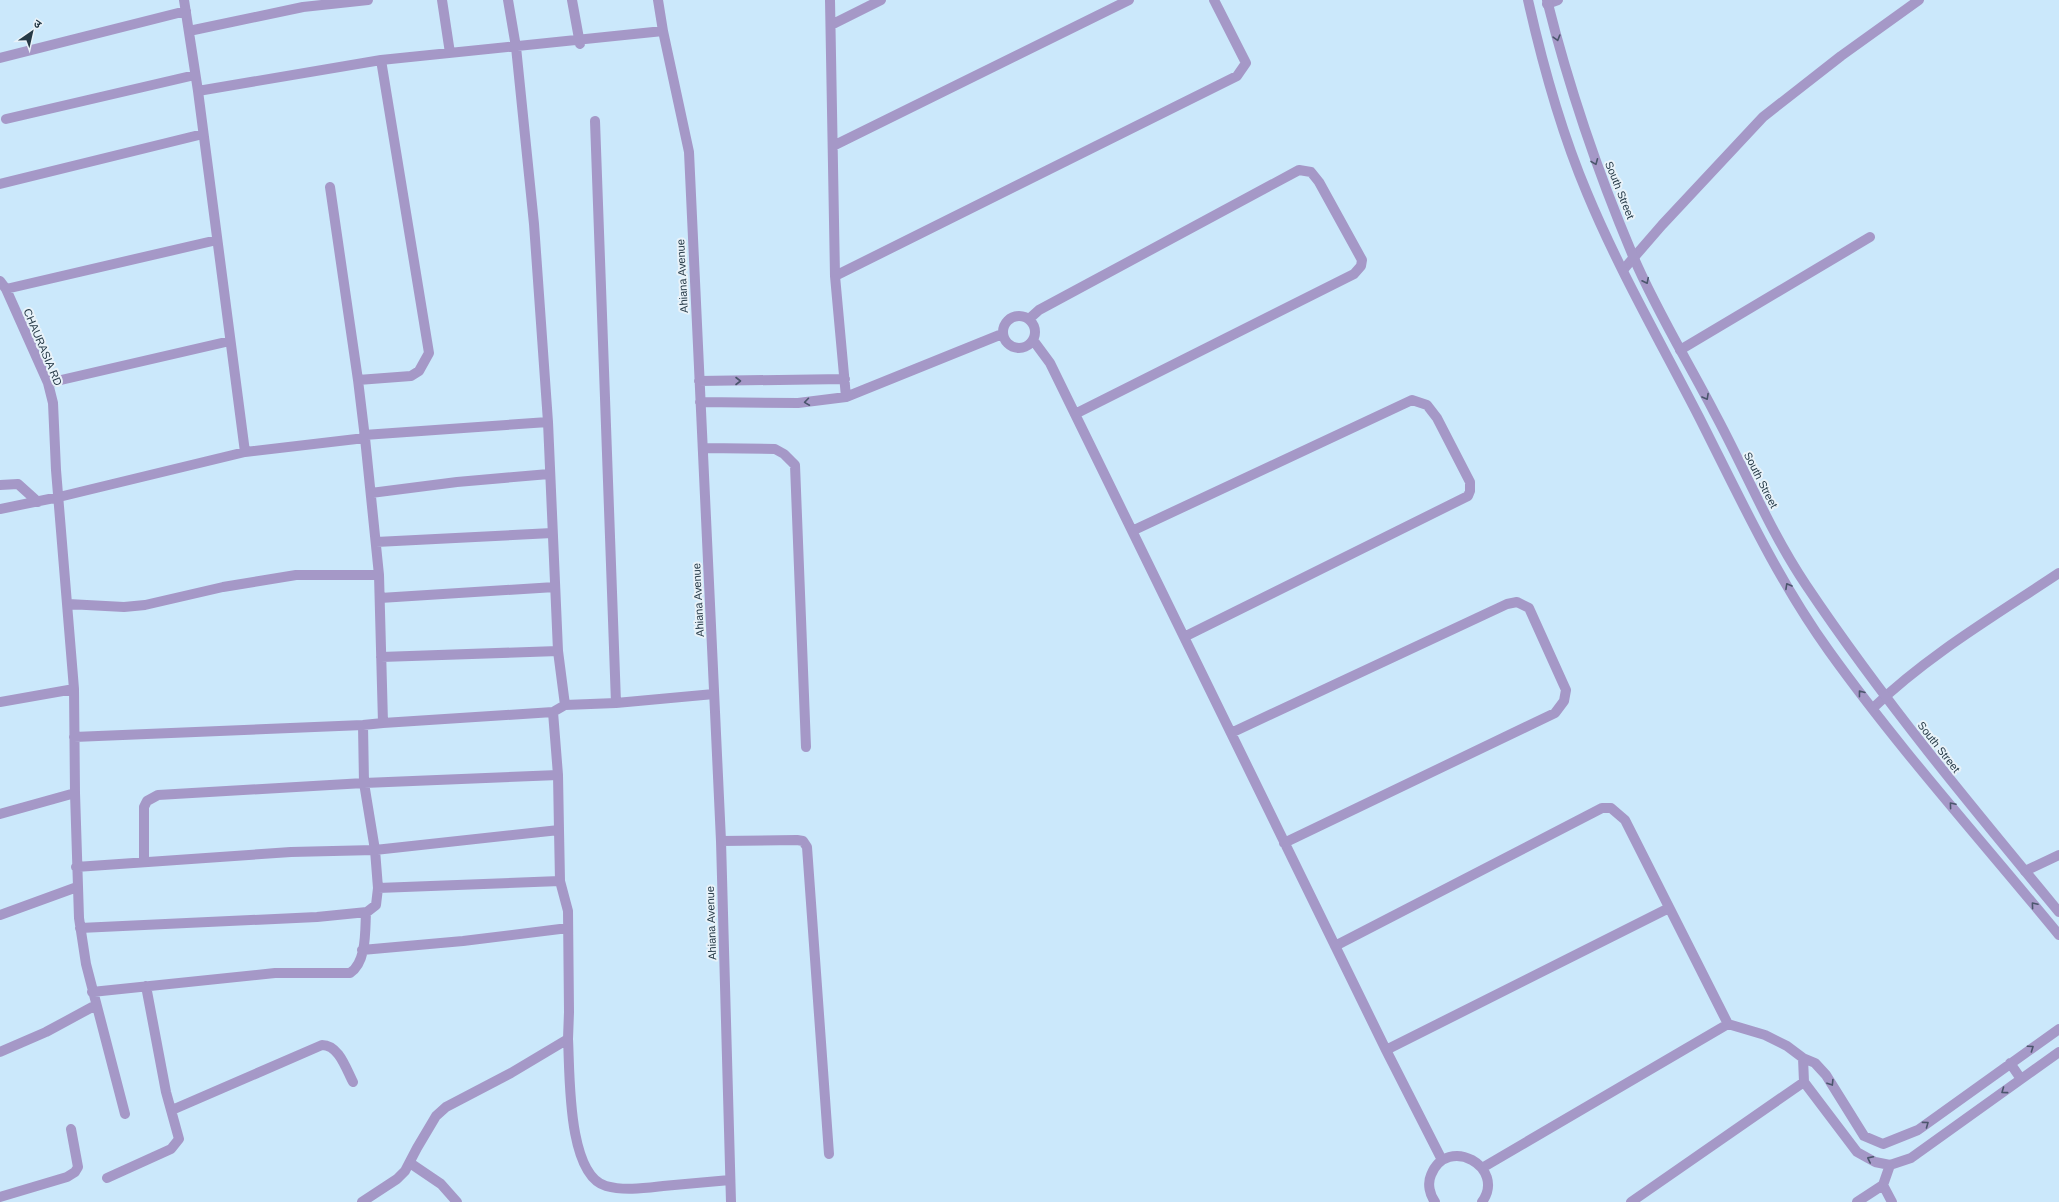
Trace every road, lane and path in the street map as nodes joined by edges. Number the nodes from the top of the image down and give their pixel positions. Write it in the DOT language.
graph roads {
  1 [pos="184,0"];
  2 [pos="368,0"];
  3 [pos="442,0"];
  4 [pos="508,0"];
  5 [pos="572,0"];
  6 [pos="658,0"];
  7 [pos="830,0"];
  8 [pos="881,0"];
  9 [pos="1129,0"];
  10 [pos="1214,0"];
  11 [pos="1528,0"];
  12 [pos="1558,0"];
  13 [pos="1919,0"];
  14 [pos="1547,2"];
  15 [pos="186,11"];
  16 [pos="831,25"];
  17 [pos="189,31"];
  18 [pos="662,31"];
  19 [pos="579,42"];
  20 [pos="516,47"];
  21 [pos="450,53"];
  22 [pos="0,58"];
  23 [pos="381,60"];
  24 [pos="195,75"];
  25 [pos="198,91"];
  26 [pos="6,119"];
  27 [pos="595,121"];
  28 [pos="203,134"];
  29 [pos="832,146"];
  30 [pos="0,184"];
  31 [pos="330,187"];
  32 [pos="1870,237"];
  33 [pos="217,240"];
  34 [pos="1634,258"];
  35 [pos="1623,270"];
  36 [pos="835,276"];
  37 [pos="3,285"];
  38 [pos="1029,319"];
  39 [pos="1002,334"];
  40 [pos="1033,340"];
  41 [pos="230,341"];
  42 [pos="1680,350"];
  43 [pos="845,379"];
  44 [pos="358,380"];
  45 [pos="699,381"];
  46 [pos="48,383"];
  47 [pos="846,396"];
  48 [pos="700,402"];
  49 [pos="1075,414"];
  50 [pos="548,422"];
  51 [pos="365,436"];
  52 [pos="702,448"];
  53 [pos="245,452"];
  54 [pos="549,474"];
  55 [pos="0,484"];
  56 [pos="371,493"];
  57 [pos="59,497"];
  58 [pos="38,502"];
  59 [pos="0,509"];
  60 [pos="1132,531"];
  61 [pos="552,533"];
  62 [pos="376,542"];
  63 [pos="2059,573"];
  64 [pos="379,575"];
  65 [pos="555,588"];
  66 [pos="380,598"];
  67 [pos="68,604"];
  68 [pos="1184,637"];
  69 [pos="558,651"];
  70 [pos="381,657"];
  71 [pos="74,689"];
  72 [pos="714,694"];
  73 [pos="1885,696"];
  74 [pos="0,702"];
  75 [pos="616,703"];
  76 [pos="565,705"];
  77 [pos="1873,708"];
  78 [pos="553,712"];
  79 [pos="383,723"];
  80 [pos="363,725"];
  81 [pos="1231,733"];
  82 [pos="74,737"];
  83 [pos="806,747"];
  84 [pos="558,775"];
  85 [pos="364,783"];
  86 [pos="75,792"];
  87 [pos="0,814"];
  88 [pos="559,830"];
  89 [pos="721,841"];
  90 [pos="1284,843"];
  91 [pos="375,850"];
  92 [pos="2059,855"];
  93 [pos="144,862"];
  94 [pos="76,867"];
  95 [pos="2025,871"];
  96 [pos="560,881"];
  97 [pos="77,887"];
  98 [pos="378,888"];
  99 [pos="1669,908"];
  100 [pos="366,912"];
  101 [pos="2059,912"];
  102 [pos="0,915"];
  103 [pos="80,928"];
  104 [pos="568,928"];
  105 [pos="2059,935"];
  106 [pos="1335,946"];
  107 [pos="362,950"];
  108 [pos="146,986"];
  109 [pos="92,992"];
  110 [pos="96,1005"];
  111 [pos="1728,1024"];
  112 [pos="2059,1029"];
  113 [pos="568,1039"];
  114 [pos="1386,1050"];
  115 [pos="0,1052"];
  116 [pos="2059,1052"];
  117 [pos="1803,1058"];
  118 [pos="2010,1063"];
  119 [pos="2021,1079"];
  120 [pos="353,1082"];
  121 [pos="1804,1082"];
  122 [pos="172,1110"];
  123 [pos="125,1114"];
  124 [pos="70,1129"];
  125 [pos="829,1154"];
  126 [pos="1442,1160"];
  127 [pos="410,1162"];
  128 [pos="1890,1165"];
  129 [pos="1482,1168"];
  130 [pos="107,1178"];
  131 [pos="730,1180"];
  132 [pos="1883,1185"];
  133 [pos="0,1197"];
  134 [pos="362,1202"];
  135 [pos="457,1202"];
  136 [pos="731,1202"];
  137 [pos="1435,1202"];
  138 [pos="1482,1202"];
  139 [pos="1630,1202"];
  140 [pos="1857,1202"];
  141 [pos="1892,1202"];
  1 -- 15 [label="street"];
  2 -- 17 [label="street"];
  3 -- 21 [label="street"];
  4 -- 20 [label="street"];
  5 -- 19 [label="street"];
  6 -- 18 [label="street, Ahiana Avenue"];
  7 -- 16 [label="street"];
  8 -- 16 [label="street"];
  9 -- 29 [label="street"];
  10 -- 36 [label="street"];
  11 -- 35 [label="street"];
  12 -- 14 [label="street"];
  13 -- 34 [label="street"];
  14 -- 34 [label="street, South Street, one-way"];
  15 -- 17 [label="street"];
  15 -- 22 [label="street"];
  16 -- 29 [label="street"];
  17 -- 24 [label="street"];
  18 -- 19 [label="street"];
  18 -- 45 [label="street, Ahiana Avenue"];
  19 -- 20 [label="street"];
  20 -- 21 [label="street"];
  20 -- 50 [label="street"];
  21 -- 23 [label="street"];
  23 -- 25 [label="street"];
  23 -- 44 [label="street"];
  24 -- 25 [label="street"];
  24 -- 26 [label="street"];
  25 -- 28 [label="street"];
  27 -- 75 [label="street"];
  28 -- 30 [label="street"];
  28 -- 33 [label="street"];
  29 -- 36 [label="street"];
  31 -- 44 [label="street"];
  32 -- 42 [label="street"];
  33 -- 37 [label="street"];
  33 -- 41 [label="street"];
  34 -- 35 [label="street"];
  34 -- 42 [label="street, South Street, one-way"];
  77 -- 35 [label="street, one-way"];
  36 -- 43 [label="street"];
  37 -- 46 [label="street, CHAURASIA RD"];
  38 -- 39 [label="street"];
  38 -- 40 [label="street"];
  38 -- 49 [label="street"];
  39 -- 40 [label="street"];
  39 -- 47 [label="street"];
  40 -- 49 [label="street"];
  41 -- 46 [label="street"];
  41 -- 53 [label="street"];
  42 -- 73 [label="street, South Street, one-way"];
  45 -- 43 [label="street, one-way"];
  43 -- 47 [label="street"];
  44 -- 51 [label="street"];
  45 -- 48 [label="street, Ahiana Avenue"];
  46 -- 57 [label="street, CHAURASIA RD"];
  47 -- 48 [label="street, one-way"];
  48 -- 52 [label="street, Ahiana Avenue"];
  49 -- 60 [label="street"];
  50 -- 51 [label="street"];
  50 -- 54 [label="street"];
  51 -- 53 [label="street"];
  51 -- 56 [label="street"];
  52 -- 72 [label="street, Ahiana Avenue"];
  52 -- 83 [label="street"];
  53 -- 57 [label="street"];
  54 -- 56 [label="street"];
  54 -- 61 [label="street"];
  55 -- 58 [label="street"];
  56 -- 62 [label="street"];
  57 -- 58 [label="street"];
  57 -- 67 [label="street, CHAURASIA RD"];
  58 -- 59 [label="street"];
  60 -- 68 [label="street"];
  60 -- 68 [label="street"];
  61 -- 62 [label="street"];
  61 -- 65 [label="street"];
  62 -- 64 [label="street"];
  63 -- 73 [label="street"];
  64 -- 66 [label="street"];
  64 -- 67 [label="street"];
  65 -- 66 [label="street"];
  65 -- 69 [label="street"];
  66 -- 70 [label="street"];
  67 -- 71 [label="street, CHAURASIA RD"];
  68 -- 81 [label="street"];
  69 -- 70 [label="street"];
  69 -- 76 [label="street"];
  70 -- 79 [label="street"];
  71 -- 74 [label="street"];
  71 -- 82 [label="street, CHAURASIA RD"];
  72 -- 75 [label="street"];
  72 -- 89 [label="street, Ahiana Avenue"];
  73 -- 77 [label="street"];
  73 -- 95 [label="street, South Street"];
  75 -- 76 [label="street"];
  76 -- 78 [label="street"];
  105 -- 77 [label="street, one-way"];
  78 -- 79 [label="street"];
  78 -- 84 [label="street"];
  79 -- 80 [label="street"];
  80 -- 82 [label="street"];
  80 -- 85 [label="street"];
  81 -- 90 [label="street"];
  81 -- 90 [label="street"];
  82 -- 86 [label="street, CHAURASIA RD"];
  84 -- 85 [label="street"];
  84 -- 88 [label="street"];
  85 -- 91 [label="street"];
  85 -- 93 [label="street"];
  86 -- 87 [label="street"];
  86 -- 94 [label="street, CHAURASIA RD"];
  88 -- 91 [label="street"];
  88 -- 96 [label="street"];
  89 -- 125 [label="street"];
  89 -- 131 [label="street, Ahiana Avenue"];
  90 -- 106 [label="street"];
  91 -- 93 [label="street"];
  91 -- 98 [label="street"];
  92 -- 95 [label="street"];
  93 -- 94 [label="street"];
  94 -- 97 [label="street, CHAURASIA RD"];
  95 -- 101 [label="street, South Street"];
  96 -- 98 [label="street"];
  96 -- 104 [label="street"];
  97 -- 102 [label="street"];
  97 -- 103 [label="street, CHAURASIA RD"];
  98 -- 100 [label="street"];
  99 -- 106 [label="street"];
  99 -- 111 [label="street"];
  99 -- 114 [label="street"];
  100 -- 103 [label="street"];
  100 -- 107 [label="street"];
  103 -- 109 [label="street, CHAURASIA RD"];
  104 -- 107 [label="street"];
  104 -- 113 [label="street"];
  106 -- 114 [label="street"];
  107 -- 108 [label="street"];
  108 -- 109 [label="street"];
  108 -- 122 [label="street"];
  109 -- 110 [label="street, CHAURASIA RD"];
  110 -- 115 [label="street"];
  110 -- 123 [label="street, CHAURASIA RD"];
  111 -- 117 [label="street"];
  111 -- 129 [label="street"];
  118 -- 112 [label="street, one-way"];
  113 -- 127 [label="street"];
  113 -- 131 [label="street"];
  114 -- 126 [label="street"];
  116 -- 119 [label="street"];
  117 -- 118 [label="street, one-way"];
  117 -- 121 [label="street"];
  118 -- 119 [label="street"];
  119 -- 128 [label="street, one-way"];
  120 -- 122 [label="street"];
  128 -- 121 [label="street, one-way"];
  121 -- 139 [label="street"];
  122 -- 130 [label="street"];
  124 -- 133 [label="street"];
  126 -- 129 [label="street"];
  126 -- 137 [label="street"];
  127 -- 134 [label="street"];
  127 -- 135 [label="street"];
  128 -- 132 [label="street"];
  129 -- 138 [label="street"];
  131 -- 136 [label="street, Ahiana Avenue"];
  132 -- 140 [label="street"];
  132 -- 141 [label="street"];
}
